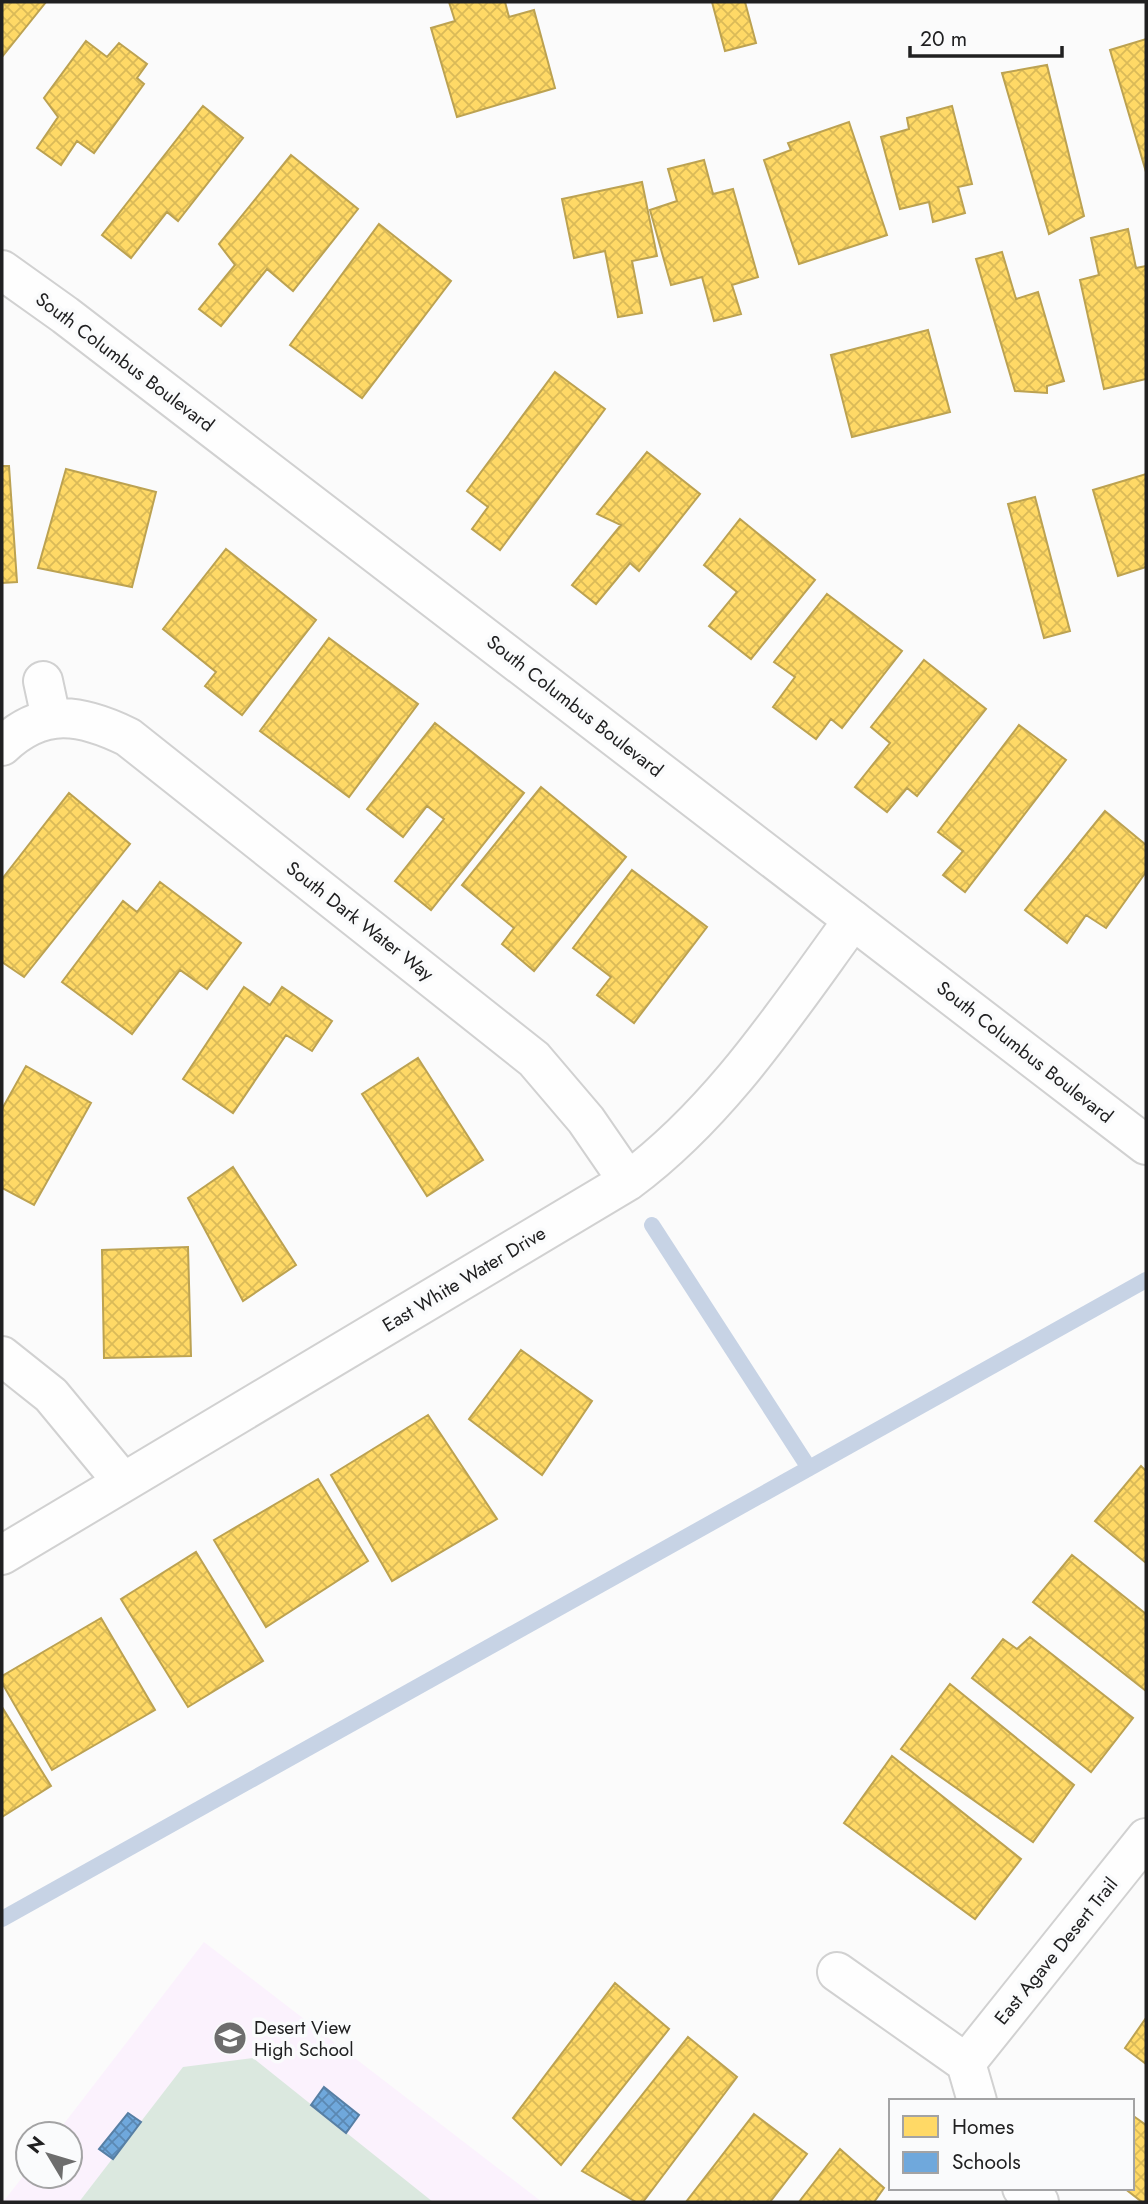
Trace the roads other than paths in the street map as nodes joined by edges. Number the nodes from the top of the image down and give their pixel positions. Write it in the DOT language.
graph roads {
  1 [pos="2,270"];
  2 [pos="43,681"];
  3 [pos="51,718"];
  4 [pos="2,746"];
  5 [pos="853,920"];
  6 [pos="1146,1145"];
  7 [pos="628,1181"];
  8 [pos="2,1356"];
  9 [pos="123,1482"];
  10 [pos="2,1555"];
  11 [pos="1146,1839"];
  12 [pos="837,1972"];
  13 [pos="966,2063"];
  14 [pos="976,2099"];
  15 [pos="1024,2190"];
  16 [pos="1039,2202"];
  1 -- 5 [label="street, South Columbus Boulevard"];
  2 -- 3 [label="street"];
  3 -- 4 [label="street"];
  3 -- 7 [label="street, South Dark Water Way"];
  5 -- 6 [label="street, South Columbus Boulevard"];
  5 -- 7 [label="street, East White Water Drive"];
  7 -- 9 [label="street, East White Water Drive"];
  8 -- 9 [label="street"];
  9 -- 10 [label="street, East White Water Drive"];
  11 -- 13 [label="street, East Agave Desert Trail"];
  12 -- 13 [label="street"];
  13 -- 14 [label="street"];
  15 -- 16 [label="street"];
}
